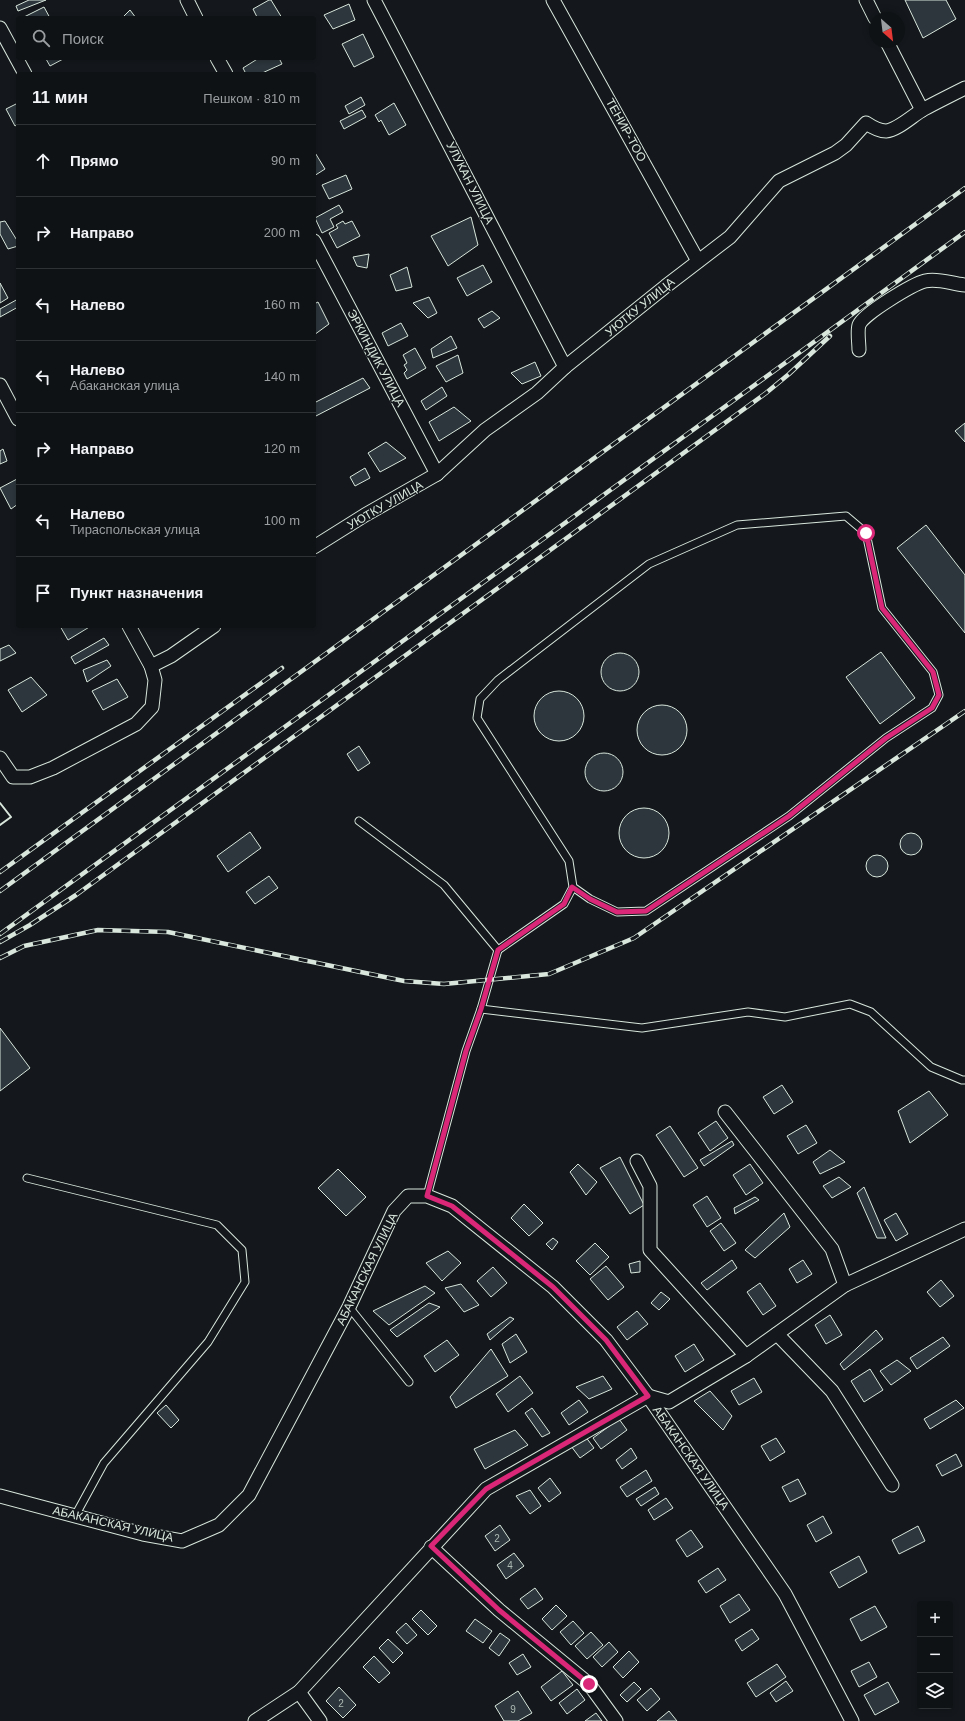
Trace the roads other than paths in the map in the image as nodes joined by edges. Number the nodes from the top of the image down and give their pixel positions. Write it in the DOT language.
graph roads {
  1 [pos="186,0"];
  2 [pos="374,0"];
  3 [pos="553,0"];
  4 [pos="866,0"];
  5 [pos="872,12"];
  6 [pos="195,16"];
  7 [pos="0,28"];
  8 [pos="890,48"];
  9 [pos="16,57"];
  10 [pos="17,60"];
  11 [pos="218,60"];
  12 [pos="24,72"];
  13 [pos="225,72"];
  14 [pos="965,88"];
  15 [pos="922,110"];
  16 [pos="316,245"];
  17 [pos="698,261"];
  18 [pos="965,285"];
  19 [pos="859,350"];
  20 [pos="565,367"];
  21 [pos="0,385"];
  22 [pos="16,415"];
  23 [pos="437,474"];
  24 [pos="316,546"];
  25 [pos="130,628"];
  26 [pos="211,628"];
  27 [pos="151,666"];
  28 [pos="0,758"];
  29 [pos="360,822"];
  30 [pos="572,887"];
  31 [pos="498,950"];
  32 [pos="481,1009"];
  33 [pos="965,1080"];
  34 [pos="726,1112"];
  35 [pos="637,1161"];
  36 [pos="27,1178"];
  37 [pos="427,1196"];
  38 [pos="965,1229"];
  39 [pos="845,1285"];
  40 [pos="349,1307"];
  41 [pos="777,1334"];
  42 [pos="746,1356"];
  43 [pos="409,1382"];
  44 [pos="648,1396"];
  45 [pos="892,1484"];
  46 [pos="0,1496"];
  47 [pos="75,1516"];
  48 [pos="431,1546"];
  49 [pos="299,1692"];
  50 [pos="255,1721"];
  51 [pos="320,1721"];
  52 [pos="616,1721"];
  53 [pos="852,1721"];
  1 -- 6 [label="street"];
  2 -- 20 [label="street, УЛУКАН УЛИЦА"];
  3 -- 17 [label="street, ТЕНИР-ТОО"];
  4 -- 5 [label="street"];
  7 -- 9 [label="street"];
  8 -- 15 [label="street"];
  10 -- 12 [label="street"];
  11 -- 13 [label="street"];
  14 -- 15 [label="street, УЮТКУ УЛИЦА"];
  15 -- 17 [label="street, УЮТКУ УЛИЦА"];
  16 -- 23 [label="street, ЭРКИНДИК УЛИЦА"];
  17 -- 20 [label="street, УЮТКУ УЛИЦА"];
  18 -- 19 [label="street"];
  20 -- 23 [label="street, УЮТКУ УЛИЦА"];
  21 -- 22 [label="street"];
  23 -- 24 [label="street, УЮТКУ УЛИЦА"];
  25 -- 27 [label="street"];
  26 -- 27 [label="street"];
  27 -- 28 [label="street"];
  29 -- 31 [label="lane"];
  30 -- 30 [label="lane"];
  30 -- 31 [label="lane"];
  31 -- 32 [label="lane"];
  32 -- 33 [label="lane"];
  32 -- 37 [label="lane"];
  34 -- 39 [label="street"];
  35 -- 42 [label="street"];
  36 -- 47 [label="lane"];
  37 -- 40 [label="street, АБАКАНСКАЯ УЛИЦА"];
  37 -- 44 [label="street, АБАКАНСКАЯ УЛИЦА"];
  38 -- 39 [label="street"];
  39 -- 41 [label="street"];
  40 -- 43 [label="lane"];
  40 -- 47 [label="street, АБАКАНСКАЯ УЛИЦА"];
  41 -- 42 [label="street"];
  41 -- 45 [label="street"];
  42 -- 44 [label="street"];
  44 -- 48 [label="street"];
  44 -- 53 [label="street, АБАКАНСКАЯ УЛИЦА"];
  46 -- 47 [label="street, АБАКАНСКАЯ УЛИЦА"];
  48 -- 49 [label="street"];
  48 -- 52 [label="street"];
  49 -- 50 [label="street"];
  49 -- 51 [label="street"];
}
